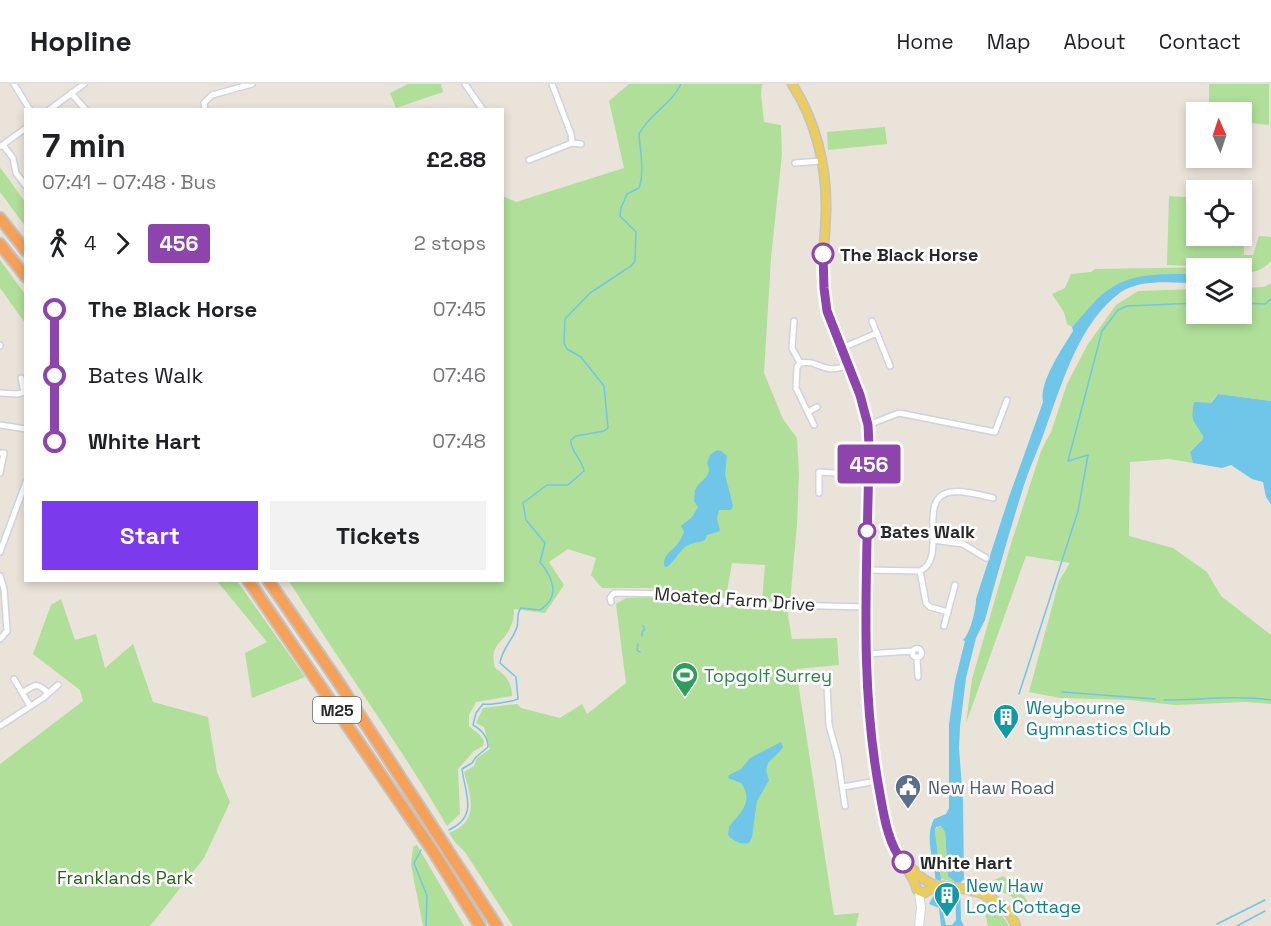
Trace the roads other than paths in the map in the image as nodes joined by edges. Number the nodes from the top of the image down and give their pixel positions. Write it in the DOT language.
graph roads {
  1 [pos="14,84"];
  2 [pos="84,84"];
  3 [pos="252,84"];
  4 [pos="465,84"];
  5 [pos="552,84"];
  6 [pos="792,84"];
  7 [pos="71,93"];
  8 [pos="29,108"];
  9 [pos="52,108"];
  10 [pos="84,108"];
  11 [pos="205,108"];
  12 [pos="482,108"];
  13 [pos="24,129"];
  14 [pos="573,143"];
  15 [pos="581,144"];
  16 [pos="1,146"];
  17 [pos="529,160"];
  18 [pos="821,161"];
  19 [pos="795,164"];
  20 [pos="24,183"];
  21 [pos="0,218"];
  22 [pos="0,243"];
  23 [pos="24,248"];
  24 [pos="24,274"];
  25 [pos="794,321"];
  26 [pos="872,321"];
  27 [pos="877,333"];
  28 [pos="842,348"];
  29 [pos="800,363"];
  30 [pos="849,365"];
  31 [pos="890,366"];
  32 [pos="21,378"];
  33 [pos="24,388"];
  34 [pos="24,392"];
  35 [pos="0,393"];
  36 [pos="1007,400"];
  37 [pos="817,407"];
  38 [pos="808,411"];
  39 [pos="0,425"];
  40 [pos="814,425"];
  41 [pos="868,425"];
  42 [pos="24,429"];
  43 [pos="1,453"];
  44 [pos="0,473"];
  45 [pos="868,475"];
  46 [pos="24,487"];
  47 [pos="983,487"];
  48 [pos="819,493"];
  49 [pos="981,496"];
  50 [pos="993,498"];
  51 [pos="933,540"];
  52 [pos="0,552"];
  53 [pos="986,558"];
  54 [pos="867,570"];
  55 [pos="920,571"];
  56 [pos="0,576"];
  57 [pos="249,582"];
  58 [pos="269,582"];
  59 [pos="955,585"];
  60 [pos="611,602"];
  61 [pos="866,607"];
  62 [pos="948,612"];
  63 [pos="945,626"];
  64 [pos="0,639"];
  65 [pos="866,654"];
  66 [pos="918,677"];
  67 [pos="14,680"];
  68 [pos="58,685"];
  69 [pos="827,686"];
  70 [pos="22,693"];
  71 [pos="48,693"];
  72 [pos="30,706"];
  73 [pos="0,726"];
  74 [pos="877,781"];
  75 [pos="843,787"];
  76 [pos="845,806"];
  77 [pos="926,887"];
  78 [pos="480,926"];
  79 [pos="498,926"];
  80 [pos="919,926"];
  81 [pos="1016,926"];
  1 -- 8 [label="street"];
  2 -- 7 [label="street"];
  3 -- 11 [label="street"];
  4 -- 12 [label="street"];
  5 -- 14 [label="street"];
  6 -- 18 [label="main road"];
  7 -- 9 [label="street"];
  7 -- 10 [label="street"];
  13 -- 16 [label="street"];
  14 -- 15 [label="street"];
  14 -- 17 [label="street"];
  16 -- 20 [label="street"];
  18 -- 19 [label="street"];
  18 -- 28 [label="main road"];
  21 -- 23 [label="highway"];
  22 -- 24 [label="highway"];
  25 -- 29 [label="street"];
  26 -- 27 [label="street"];
  27 -- 28 [label="street"];
  27 -- 31 [label="street"];
  28 -- 30 [label="main road"];
  29 -- 30 [label="street"];
  29 -- 38 [label="street"];
  30 -- 41 [label="main road"];
  32 -- 33 [label="street"];
  34 -- 35 [label="street"];
  36 -- 41 [label="street"];
  37 -- 38 [label="street"];
  38 -- 40 [label="street"];
  39 -- 42 [label="street"];
  41 -- 45 [label="main road"];
  43 -- 44 [label="street"];
  45 -- 48 [label="street"];
  45 -- 54 [label="main road"];
  46 -- 52 [label="street"];
  47 -- 49 [label="street"];
  49 -- 50 [label="street"];
  49 -- 51 [label="street"];
  51 -- 53 [label="street"];
  51 -- 55 [label="street"];
  54 -- 55 [label="street"];
  54 -- 61 [label="main road"];
  55 -- 62 [label="street"];
  56 -- 64 [label="street"];
  57 -- 78 [label="highway, M25"];
  58 -- 79 [label="highway, M25"];
  59 -- 62 [label="street"];
  60 -- 61 [label="street, Moated Farm Drive"];
  61 -- 65 [label="main road"];
  62 -- 63 [label="street"];
  65 -- 66 [label="street"];
  65 -- 74 [label="main road"];
  67 -- 70 [label="street"];
  68 -- 71 [label="street"];
  69 -- 75 [label="street"];
  70 -- 71 [label="street"];
  70 -- 72 [label="street"];
  71 -- 72 [label="street"];
  72 -- 73 [label="street"];
  74 -- 75 [label="street"];
  74 -- 77 [label="main road"];
  75 -- 76 [label="street"];
  77 -- 80 [label="main road"];
  77 -- 81 [label="main road"];
}
